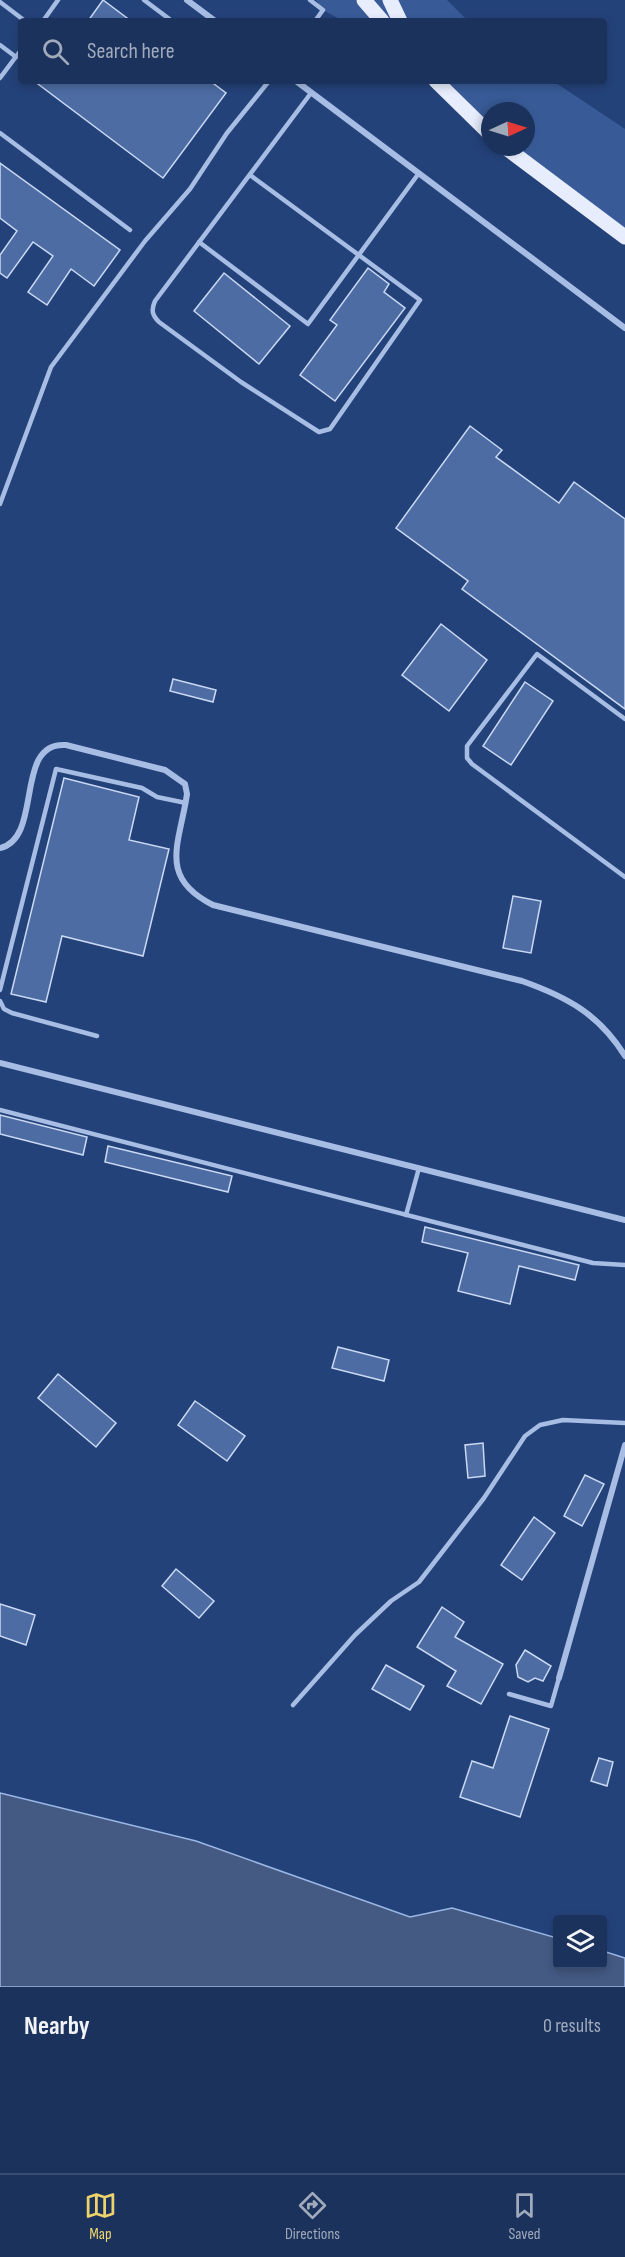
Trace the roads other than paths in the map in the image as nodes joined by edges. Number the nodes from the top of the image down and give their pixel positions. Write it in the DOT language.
graph roads {
  1 [pos="58,0"];
  2 [pos="144,0"];
  3 [pos="188,0"];
  4 [pos="310,0"];
  5 [pos="364,0"];
  6 [pos="376,0"];
  7 [pos="390,0"];
  8 [pos="0,2"];
  9 [pos="21,18"];
  10 [pos="45,18"];
  11 [pos="168,18"];
  12 [pos="212,18"];
  13 [pos="317,18"];
  14 [pos="379,18"];
  15 [pos="387,18"];
  16 [pos="399,18"];
  17 [pos="0,45"];
  18 [pos="18,54"];
  19 [pos="16,57"];
  20 [pos="0,78"];
  21 [pos="267,84"];
  22 [pos="300,84"];
  23 [pos="439,84"];
  24 [pos="311,93"];
  25 [pos="481,125"];
  26 [pos="0,133"];
  27 [pos="517,156"];
  28 [pos="419,173"];
  29 [pos="250,175"];
  30 [pos="130,230"];
  31 [pos="625,237"];
  32 [pos="199,242"];
  33 [pos="359,255"];
  34 [pos="625,328"];
  35 [pos="0,504"];
  36 [pos="625,720"];
  37 [pos="186,803"];
  38 [pos="0,848"];
  39 [pos="625,877"];
  40 [pos="0,990"];
  41 [pos="0,1001"];
  42 [pos="97,1036"];
  43 [pos="625,1056"];
  44 [pos="0,1063"];
  45 [pos="0,1110"];
  46 [pos="419,1168"];
  47 [pos="406,1215"];
  48 [pos="625,1220"];
  49 [pos="625,1265"];
  50 [pos="625,1424"];
  51 [pos="625,1445"];
  52 [pos="559,1678"];
  53 [pos="509,1694"];
  54 [pos="293,1705"];
  1 -- 10 [label="lane"];
  2 -- 11 [label="lane"];
  3 -- 12 [label="street"];
  4 -- 13 [label="lane"];
  5 -- 14 [label="main road"];
  6 -- 15 [label="main road"];
  7 -- 16 [label="main road"];
  8 -- 9 [label="lane"];
  17 -- 19 [label="lane"];
  18 -- 19 [label="lane"];
  19 -- 20 [label="lane"];
  21 -- 35 [label="lane"];
  22 -- 24 [label="street"];
  23 -- 25 [label="main road"];
  24 -- 28 [label="street"];
  24 -- 29 [label="lane"];
  26 -- 30 [label="lane"];
  27 -- 31 [label="main road"];
  28 -- 33 [label="lane"];
  28 -- 34 [label="street"];
  29 -- 32 [label="lane"];
  29 -- 33 [label="lane"];
  32 -- 33 [label="lane"];
  32 -- 33 [label="lane"];
  36 -- 39 [label="lane"];
  37 -- 38 [label="street"];
  37 -- 40 [label="lane"];
  37 -- 43 [label="street"];
  41 -- 42 [label="lane"];
  44 -- 46 [label="street"];
  45 -- 47 [label="lane"];
  46 -- 47 [label="lane"];
  46 -- 48 [label="street"];
  47 -- 49 [label="lane"];
  50 -- 54 [label="lane"];
  51 -- 52 [label="street"];
  52 -- 53 [label="lane"];
}
